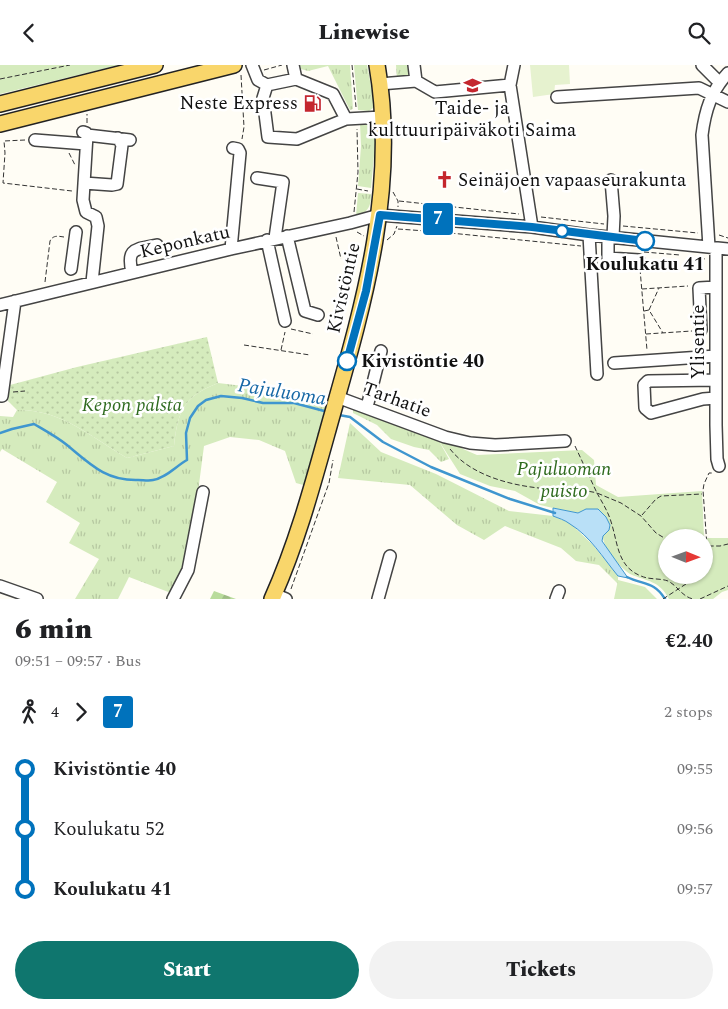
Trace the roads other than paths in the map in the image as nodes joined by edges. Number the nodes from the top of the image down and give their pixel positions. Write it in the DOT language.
graph roads {
  1 [pos="155,65"];
  2 [pos="252,65"];
  3 [pos="293,65"];
  4 [pos="376,65"];
  5 [pos="414,65"];
  6 [pos="514,65"];
  7 [pos="702,65"];
  8 [pos="237,70"];
  9 [pos="728,73"];
  10 [pos="296,79"];
  11 [pos="416,81"];
  12 [pos="719,82"];
  13 [pos="380,84"];
  14 [pos="266,85"];
  15 [pos="510,85"];
  16 [pos="712,94"];
  17 [pos="557,97"];
  18 [pos="728,102"];
  19 [pos="0,104"];
  20 [pos="382,117"];
  21 [pos="351,118"];
  22 [pos="1,130"];
  23 [pos="86,137"];
  24 [pos="118,139"];
  25 [pos="35,140"];
  26 [pos="130,140"];
  27 [pos="236,150"];
  28 [pos="257,178"];
  29 [pos="610,180"];
  30 [pos="83,188"];
  31 [pos="380,215"];
  32 [pos="532,221"];
  33 [pos="589,235"];
  34 [pos="287,236"];
  35 [pos="610,237"];
  36 [pos="271,239"];
  37 [pos="96,243"];
  38 [pos="157,245"];
  39 [pos="712,247"];
  40 [pos="231,249"];
  41 [pos="728,249"];
  42 [pos="638,260"];
  43 [pos="71,269"];
  44 [pos="132,272"];
  45 [pos="92,282"];
  46 [pos="716,287"];
  47 [pos="16,301"];
  48 [pos="0,305"];
  49 [pos="716,312"];
  50 [pos="728,312"];
  51 [pos="318,315"];
  52 [pos="285,321"];
  53 [pos="702,330"];
  54 [pos="716,339"];
  55 [pos="728,339"];
  56 [pos="381,351"];
  57 [pos="716,356"];
  58 [pos="614,363"];
  59 [pos="597,374"];
  60 [pos="702,380"];
  61 [pos="716,380"];
  62 [pos="728,393"];
  63 [pos="2,394"];
  64 [pos="716,396"];
  65 [pos="703,399"];
  66 [pos="336,400"];
  67 [pos="367,407"];
  68 [pos="716,436"];
  69 [pos="565,441"];
  70 [pos="728,444"];
  71 [pos="714,469"];
  72 [pos="203,491"];
  73 [pos="390,556"];
  74 [pos="0,586"];
  75 [pos="281,596"];
  76 [pos="37,599"];
  77 [pos="173,599"];
  78 [pos="378,599"];
  1 -- 19 [label="main road"];
  2 -- 14 [label="street"];
  3 -- 10 [label="street"];
  4 -- 13 [label="main road, Kivistöntie"];
  5 -- 11 [label="street"];
  6 -- 15 [label="street"];
  7 -- 12 [label="street"];
  8 -- 22 [label="main road"];
  9 -- 12 [label="street, Ylisentie"];
  10 -- 14 [label="street"];
  10 -- 21 [label="street"];
  11 -- 13 [label="street"];
  11 -- 15 [label="street"];
  12 -- 16 [label="street, Ylisentie"];
  13 -- 20 [label="main road, Kivistöntie"];
  14 -- 21 [label="street"];
  15 -- 32 [label="street"];
  16 -- 17 [label="street"];
  16 -- 18 [label="street"];
  16 -- 39 [label="street, Ylisentie"];
  20 -- 21 [label="street"];
  20 -- 31 [label="main road, Kivistöntie"];
  23 -- 24 [label="street"];
  23 -- 25 [label="street"];
  23 -- 30 [label="street"];
  24 -- 26 [label="street"];
  24 -- 30 [label="street"];
  27 -- 40 [label="street"];
  28 -- 36 [label="street"];
  29 -- 35 [label="street"];
  30 -- 37 [label="street"];
  31 -- 32 [label="street, Keponkatu"];
  31 -- 34 [label="street, Keponkatu"];
  31 -- 66 [label="main road, Kivistöntie"];
  32 -- 33 [label="street, Keponkatu"];
  33 -- 35 [label="street, Keponkatu"];
  33 -- 59 [label="street"];
  34 -- 36 [label="street, Keponkatu"];
  34 -- 51 [label="street"];
  35 -- 39 [label="street, Keponkatu"];
  35 -- 42 [label="street"];
  36 -- 40 [label="street, Keponkatu"];
  36 -- 52 [label="street"];
  37 -- 43 [label="street"];
  37 -- 45 [label="street"];
  38 -- 44 [label="street"];
  39 -- 41 [label="street, Keponkatu"];
  39 -- 46 [label="street, Ylisentie"];
  40 -- 44 [label="street, Keponkatu"];
  44 -- 45 [label="street, Keponkatu"];
  45 -- 47 [label="street, Keponkatu"];
  46 -- 49 [label="street, Ylisentie"];
  46 -- 53 [label="street"];
  47 -- 48 [label="street, Keponkatu"];
  47 -- 63 [label="street"];
  49 -- 50 [label="street"];
  49 -- 54 [label="street, Ylisentie"];
  54 -- 55 [label="street"];
  54 -- 57 [label="street, Ylisentie"];
  56 -- 67 [label="street"];
  57 -- 58 [label="street"];
  57 -- 61 [label="street, Ylisentie"];
  60 -- 61 [label="street"];
  60 -- 65 [label="street"];
  60 -- 65 [label="street"];
  61 -- 64 [label="street, Ylisentie"];
  62 -- 64 [label="street"];
  64 -- 65 [label="street"];
  64 -- 68 [label="street, Ylisentie"];
  66 -- 67 [label="street, Tarhatie"];
  66 -- 75 [label="main road, Kivistöntie"];
  67 -- 69 [label="street, Tarhatie"];
  68 -- 70 [label="street"];
  68 -- 71 [label="street, Ylisentie"];
  72 -- 77 [label="street"];
  73 -- 78 [label="street"];
  74 -- 76 [label="street"];
}
